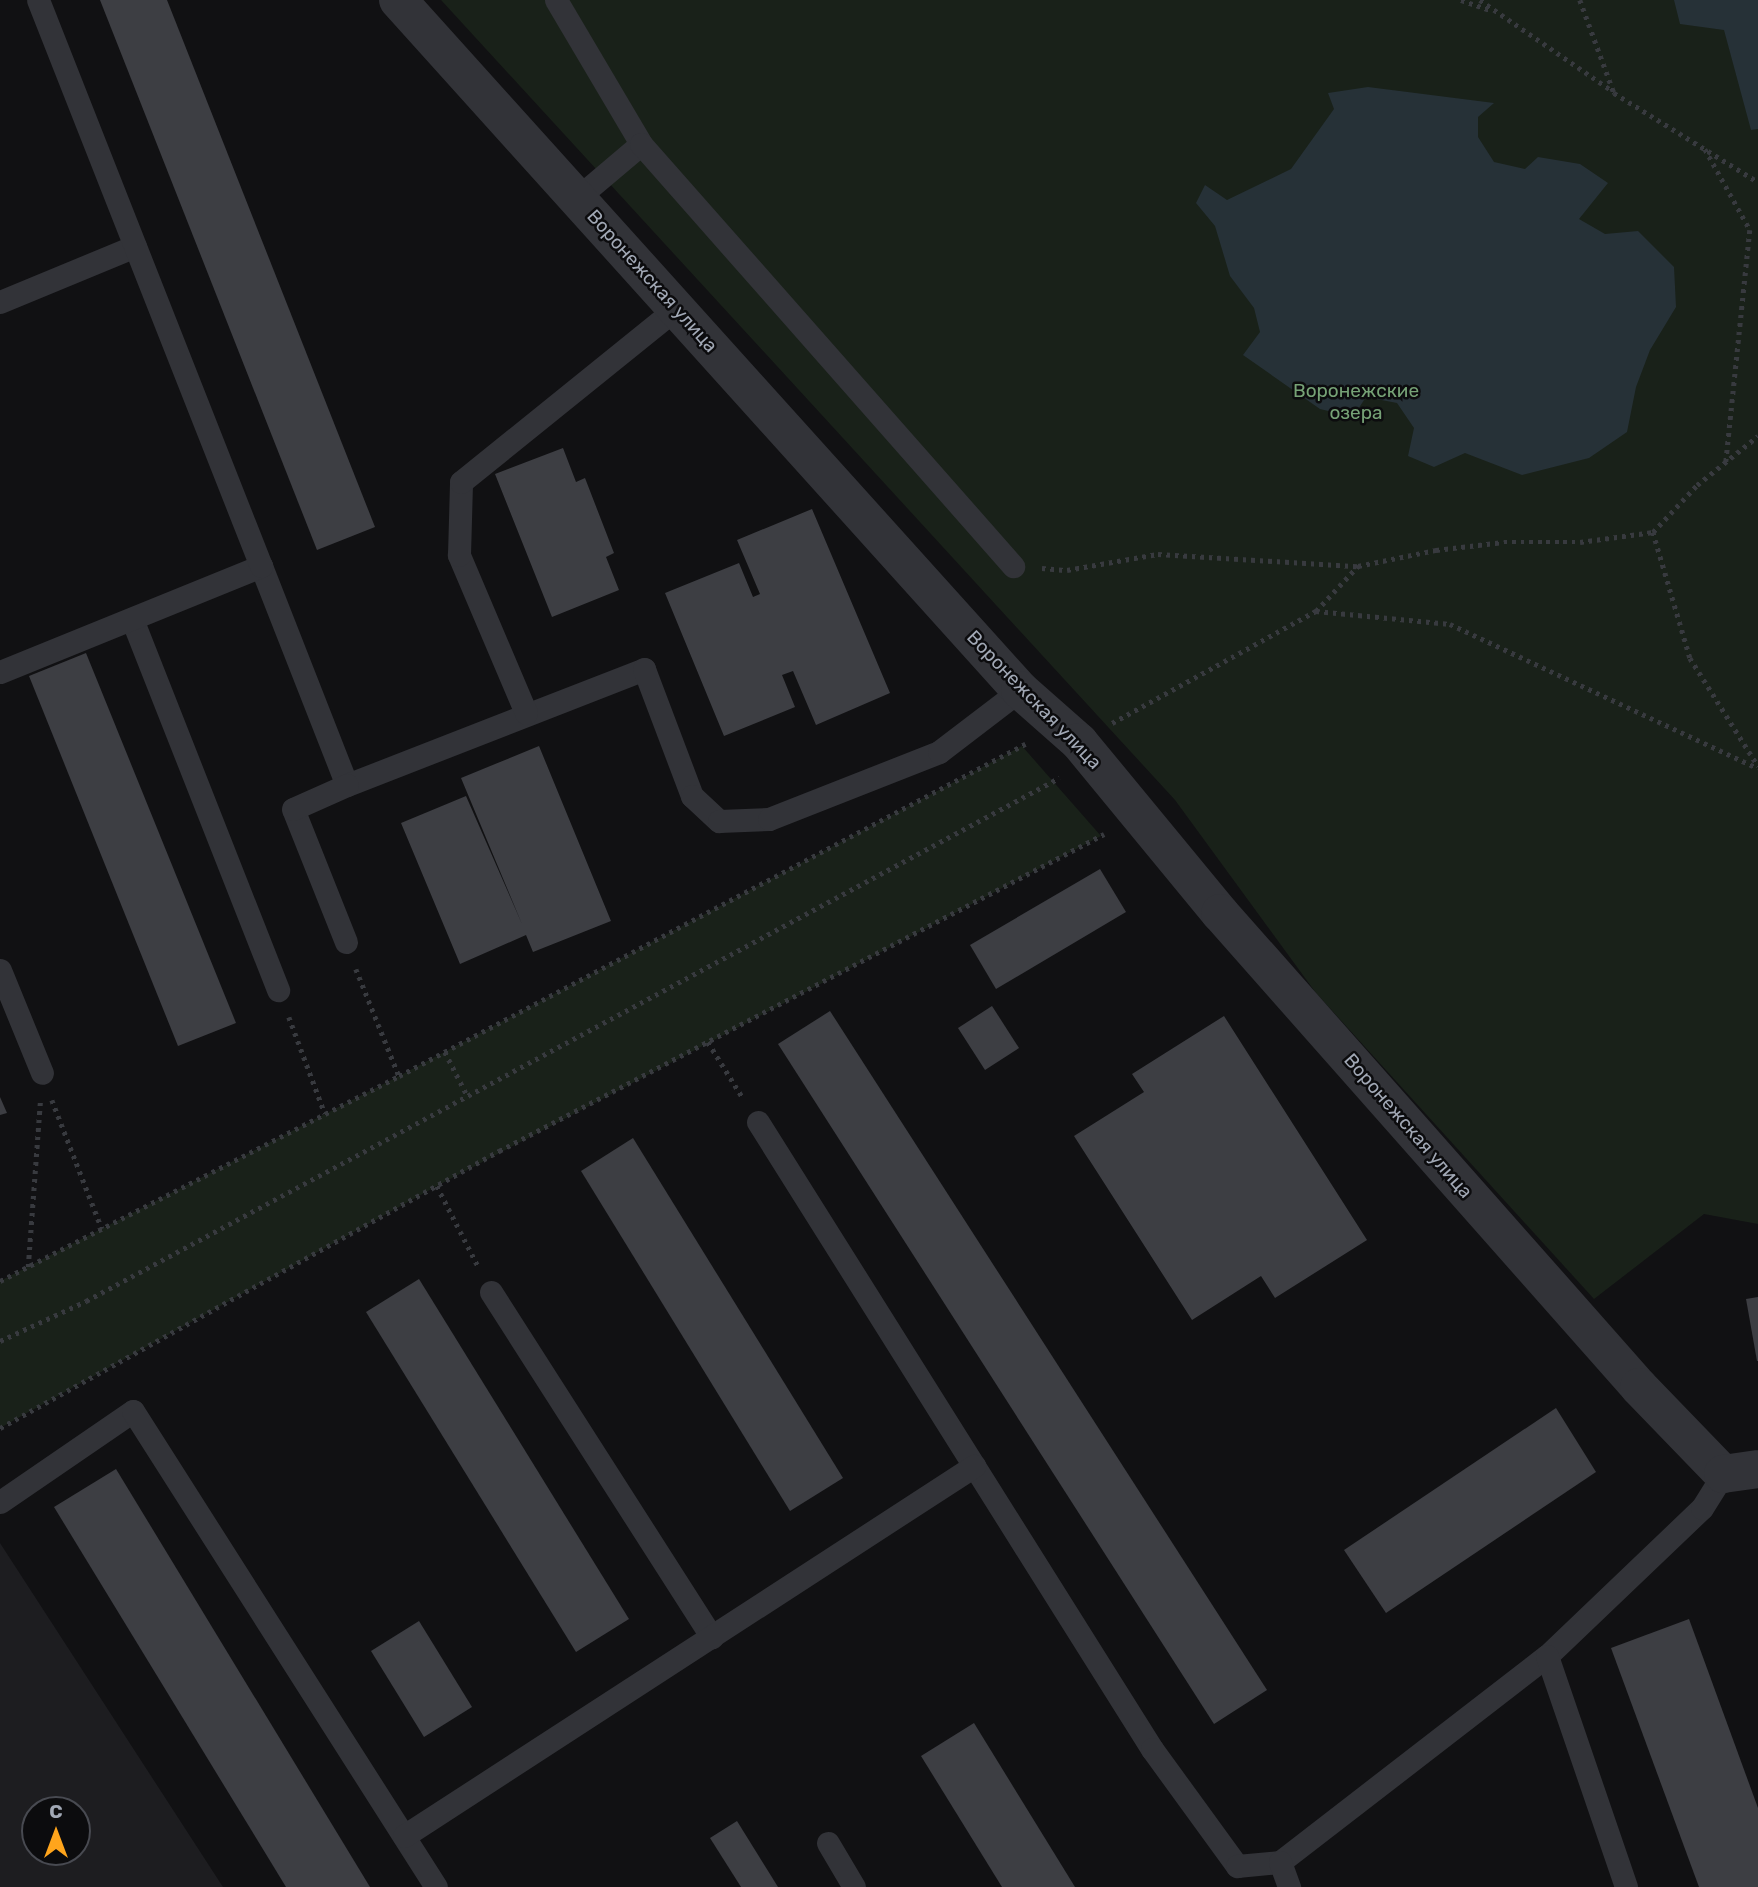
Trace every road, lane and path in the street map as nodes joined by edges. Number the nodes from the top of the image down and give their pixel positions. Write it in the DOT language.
graph roads {
  1 [pos="38,0"];
  2 [pos="398,0"];
  3 [pos="556,0"];
  4 [pos="1461,0"];
  5 [pos="1480,0"];
  6 [pos="1580,0"];
  7 [pos="1491,10"];
  8 [pos="1614,93"];
  9 [pos="641,144"];
  10 [pos="1705,149"];
  11 [pos="1758,182"];
  12 [pos="576,198"];
  13 [pos="135,246"];
  14 [pos="0,302"];
  15 [pos="677,308"];
  16 [pos="1758,436"];
  17 [pos="1726,463"];
  18 [pos="1653,532"];
  19 [pos="261,566"];
  20 [pos="1013,566"];
  21 [pos="1357,566"];
  22 [pos="1316,611"];
  23 [pos="132,619"];
  24 [pos="0,672"];
  25 [pos="1020,690"];
  26 [pos="526,713"];
  27 [pos="1076,741"];
  28 [pos="1758,767"];
  29 [pos="347,785"];
  30 [pos="1138,813"];
  31 [pos="345,942"];
  32 [pos="0,970"];
  33 [pos="278,990"];
  34 [pos="708,1042"];
  35 [pos="445,1052"];
  36 [pos="42,1073"];
  37 [pos="399,1076"];
  38 [pos="467,1095"];
  39 [pos="325,1114"];
  40 [pos="758,1122"];
  41 [pos="436,1186"];
  42 [pos="102,1229"];
  43 [pos="28,1267"];
  44 [pos="0,1281"];
  45 [pos="491,1292"];
  46 [pos="0,1341"];
  47 [pos="0,1428"];
  48 [pos="974,1466"];
  49 [pos="1740,1472"];
  50 [pos="0,1502"];
  51 [pos="712,1637"];
  52 [pos="1547,1656"];
  53 [pos="404,1836"];
  54 [pos="828,1843"];
  55 [pos="1280,1862"];
  56 [pos="436,1887"];
  57 [pos="854,1887"];
  58 [pos="1289,1887"];
  59 [pos="1626,1887"];
  1 -- 13 [label="lane"];
  2 -- 12 [label="street, Воронежская улица"];
  3 -- 9 [label="lane"];
  4 -- 7 [label="path"];
  5 -- 7 [label="path"];
  6 -- 8 [label="path"];
  7 -- 8 [label="path"];
  8 -- 10 [label="path"];
  9 -- 12 [label="lane"];
  9 -- 20 [label="lane"];
  10 -- 11 [label="path"];
  10 -- 17 [label="path"];
  12 -- 15 [label="street, Воронежская улица"];
  13 -- 14 [label="lane"];
  13 -- 19 [label="lane"];
  15 -- 25 [label="street, Воронежская улица"];
  15 -- 26 [label="lane"];
  16 -- 17 [label="path"];
  17 -- 18 [label="path"];
  18 -- 21 [label="path"];
  18 -- 28 [label="path"];
  19 -- 23 [label="lane"];
  19 -- 29 [label="lane"];
  20 -- 21 [label="path"];
  21 -- 22 [label="path"];
  22 -- 27 [label="path"];
  22 -- 28 [label="path"];
  23 -- 24 [label="lane"];
  23 -- 33 [label="lane"];
  25 -- 26 [label="lane"];
  25 -- 27 [label="street, Воронежская улица"];
  26 -- 29 [label="lane"];
  27 -- 30 [label="street, Воронежская улица"];
  27 -- 35 [label="path"];
  27 -- 38 [label="path"];
  29 -- 31 [label="lane"];
  30 -- 34 [label="path"];
  30 -- 49 [label="street, Воронежская улица"];
  31 -- 37 [label="path"];
  32 -- 36 [label="lane"];
  33 -- 39 [label="path"];
  34 -- 40 [label="path"];
  34 -- 41 [label="path"];
  35 -- 37 [label="path"];
  35 -- 38 [label="path"];
  36 -- 42 [label="path"];
  36 -- 43 [label="path"];
  37 -- 39 [label="path"];
  38 -- 46 [label="path"];
  39 -- 42 [label="path"];
  40 -- 48 [label="lane"];
  41 -- 45 [label="path"];
  41 -- 47 [label="path"];
  42 -- 43 [label="path"];
  43 -- 44 [label="path"];
  45 -- 51 [label="lane"];
  48 -- 51 [label="lane"];
  48 -- 55 [label="lane"];
  49 -- 52 [label="lane"];
  50 -- 53 [label="lane"];
  51 -- 53 [label="lane"];
  52 -- 55 [label="lane"];
  52 -- 59 [label="lane"];
  53 -- 56 [label="lane"];
  54 -- 57 [label="lane"];
  55 -- 58 [label="lane"];
}
